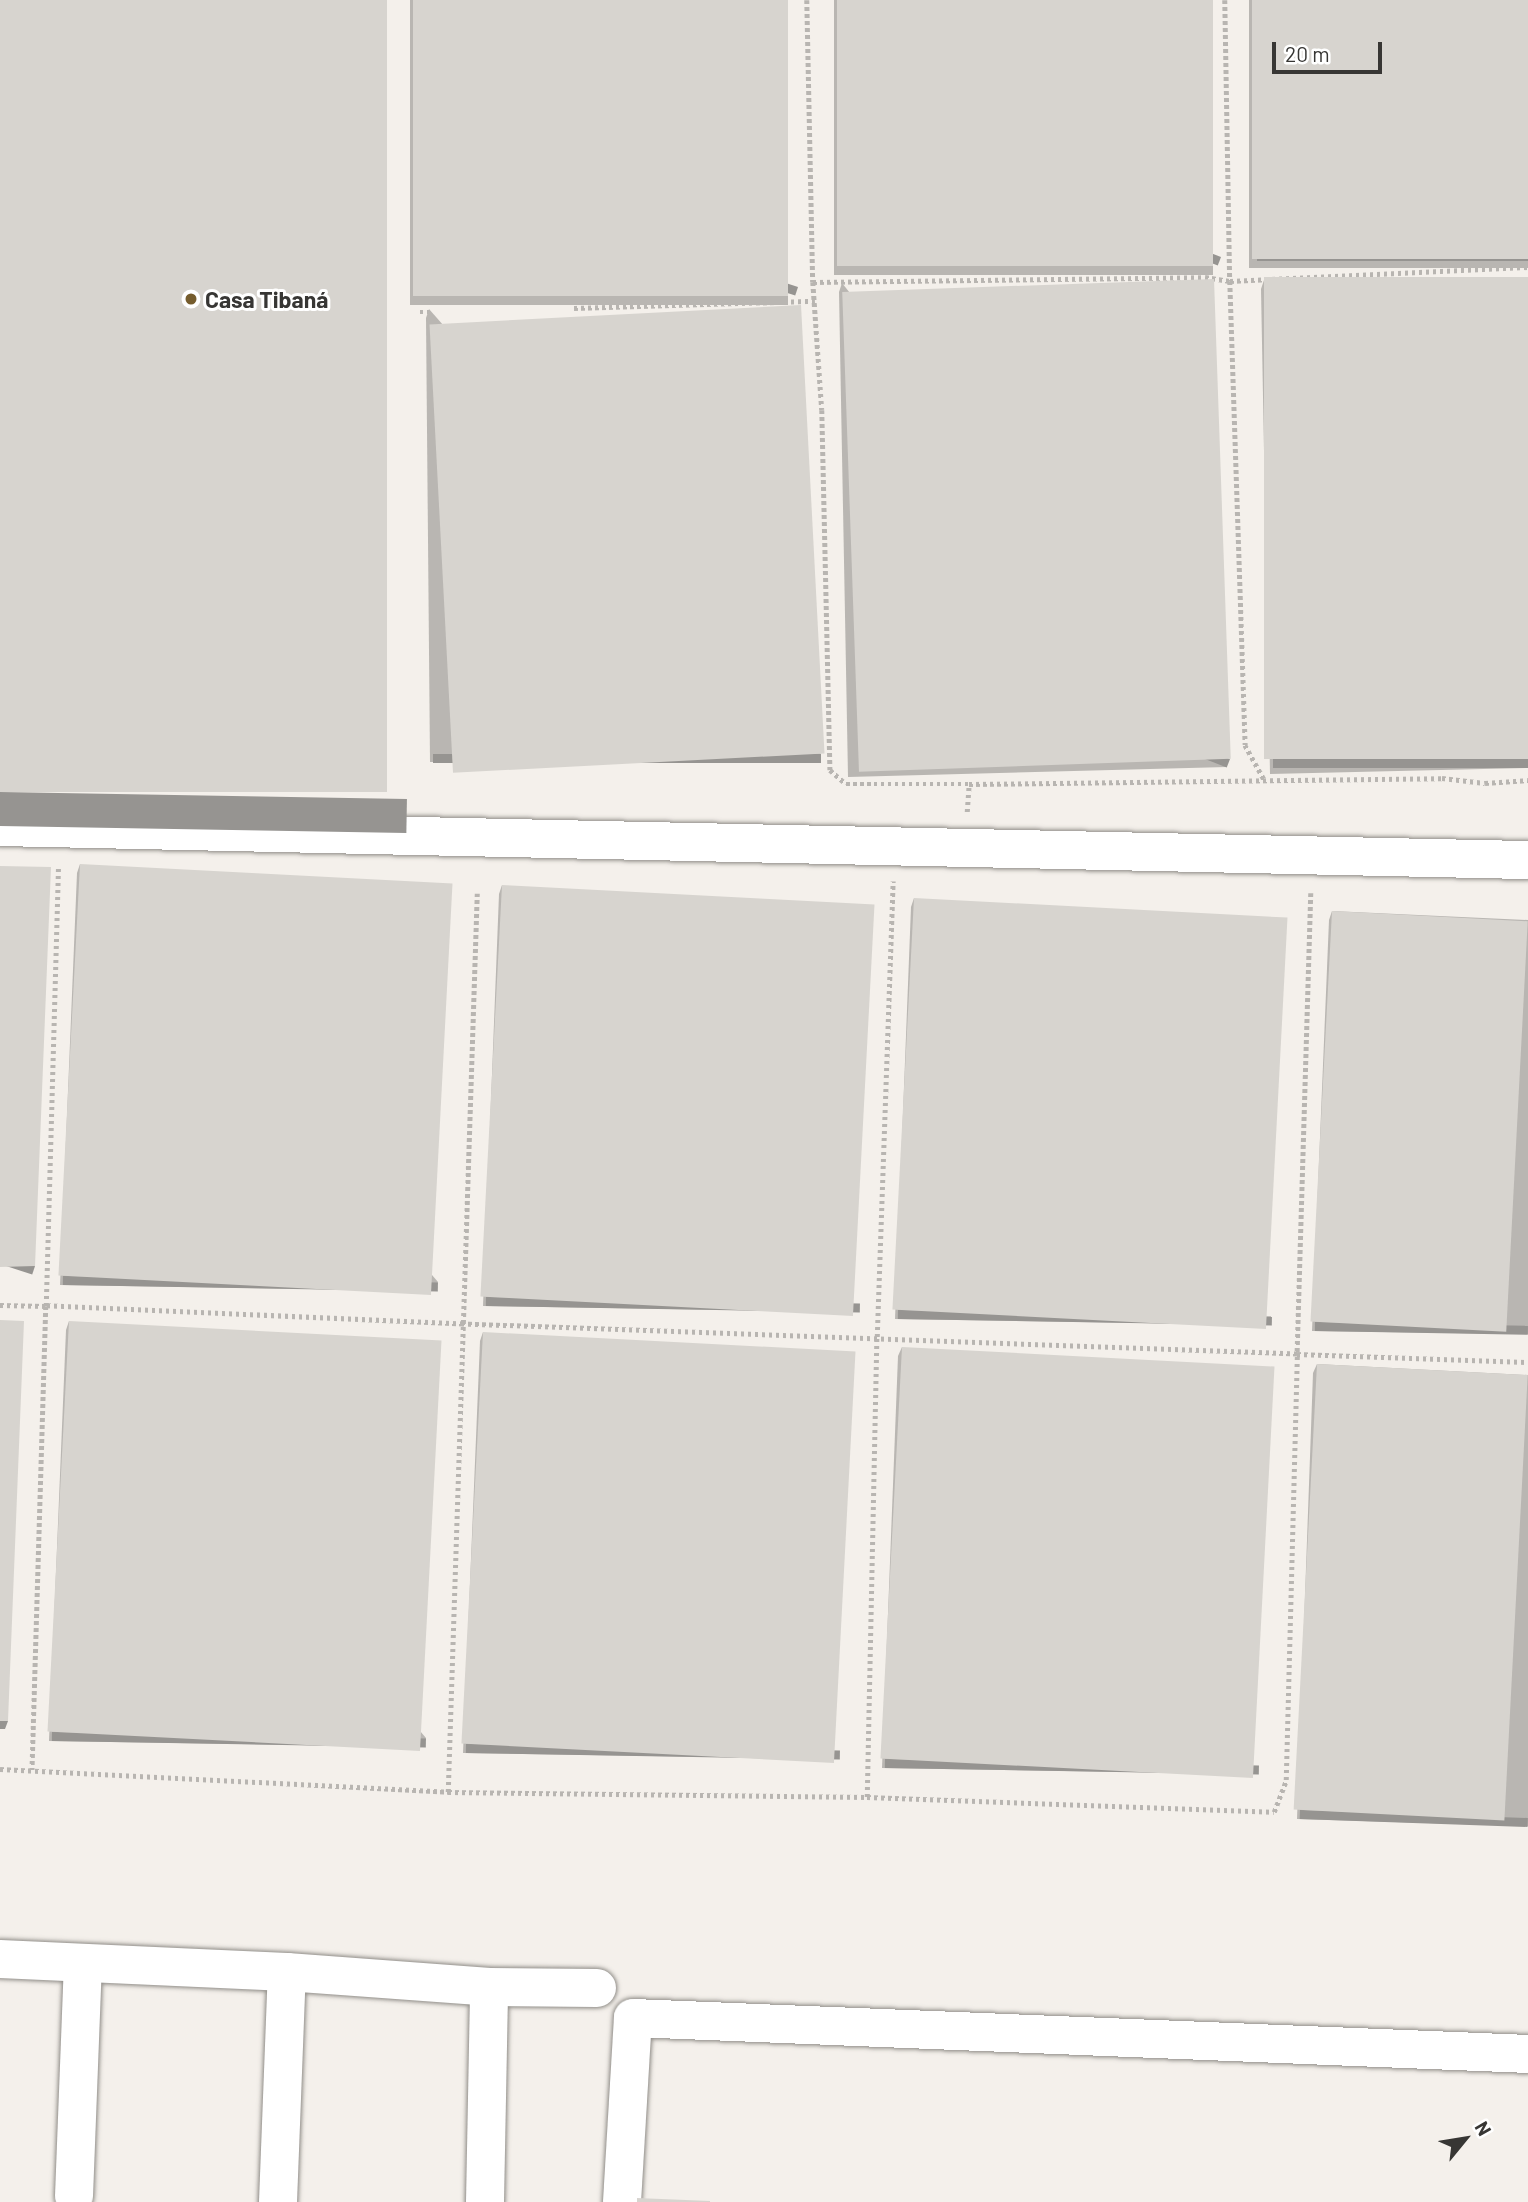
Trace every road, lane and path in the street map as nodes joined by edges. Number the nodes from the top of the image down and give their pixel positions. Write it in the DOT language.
graph roads {
  1 [pos="807,0"];
  2 [pos="1224,0"];
  3 [pos="1528,267"];
  4 [pos="1230,281"];
  5 [pos="813,282"];
  6 [pos="815,301"];
  7 [pos="570,308"];
  8 [pos="420,312"];
  9 [pos="434,312"];
  10 [pos="1528,780"];
  11 [pos="1265,781"];
  12 [pos="969,784"];
  13 [pos="0,827"];
  14 [pos="48,828"];
  15 [pos="895,846"];
  16 [pos="963,848"];
  17 [pos="1312,855"];
  18 [pos="1528,860"];
  19 [pos="477,892"];
  20 [pos="0,1305"];
  21 [pos="46,1306"];
  22 [pos="463,1324"];
  23 [pos="877,1337"];
  24 [pos="1297,1354"];
  25 [pos="1528,1362"];
  26 [pos="0,1769"];
  27 [pos="32,1770"];
  28 [pos="448,1792"];
  29 [pos="867,1797"];
  30 [pos="0,1959"];
  31 [pos="83,1965"];
  32 [pos="287,1972"];
  33 [pos="489,1987"];
  34 [pos="597,1988"];
  35 [pos="1528,2054"];
  36 [pos="74,2196"];
  37 [pos="278,2202"];
  38 [pos="485,2202"];
  39 [pos="622,2202"];
  1 -- 5 [label="path"];
  2 -- 4 [label="path"];
  3 -- 4 [label="path"];
  4 -- 5 [label="path"];
  4 -- 11 [label="path"];
  5 -- 6 [label="path"];
  6 -- 7 [label="path"];
  6 -- 12 [label="path"];
  8 -- 9 [label="path"];
  10 -- 11 [label="path"];
  11 -- 12 [label="path"];
  12 -- 16 [label="path"];
  13 -- 14 [label="lane"];
  14 -- 15 [label="lane"];
  14 -- 21 [label="path"];
  15 -- 16 [label="lane"];
  15 -- 23 [label="path"];
  16 -- 17 [label="lane"];
  17 -- 18 [label="lane"];
  17 -- 24 [label="path"];
  19 -- 22 [label="path"];
  20 -- 21 [label="path"];
  21 -- 22 [label="path"];
  21 -- 27 [label="path"];
  22 -- 23 [label="path"];
  22 -- 28 [label="path"];
  23 -- 24 [label="path"];
  23 -- 29 [label="path"];
  24 -- 25 [label="path"];
  24 -- 29 [label="path"];
  26 -- 27 [label="path"];
  27 -- 28 [label="path"];
  28 -- 29 [label="path"];
  30 -- 31 [label="lane"];
  31 -- 32 [label="lane"];
  31 -- 36 [label="lane"];
  32 -- 33 [label="lane"];
  32 -- 37 [label="lane"];
  33 -- 34 [label="lane"];
  33 -- 38 [label="lane"];
  35 -- 39 [label="lane"];
}
